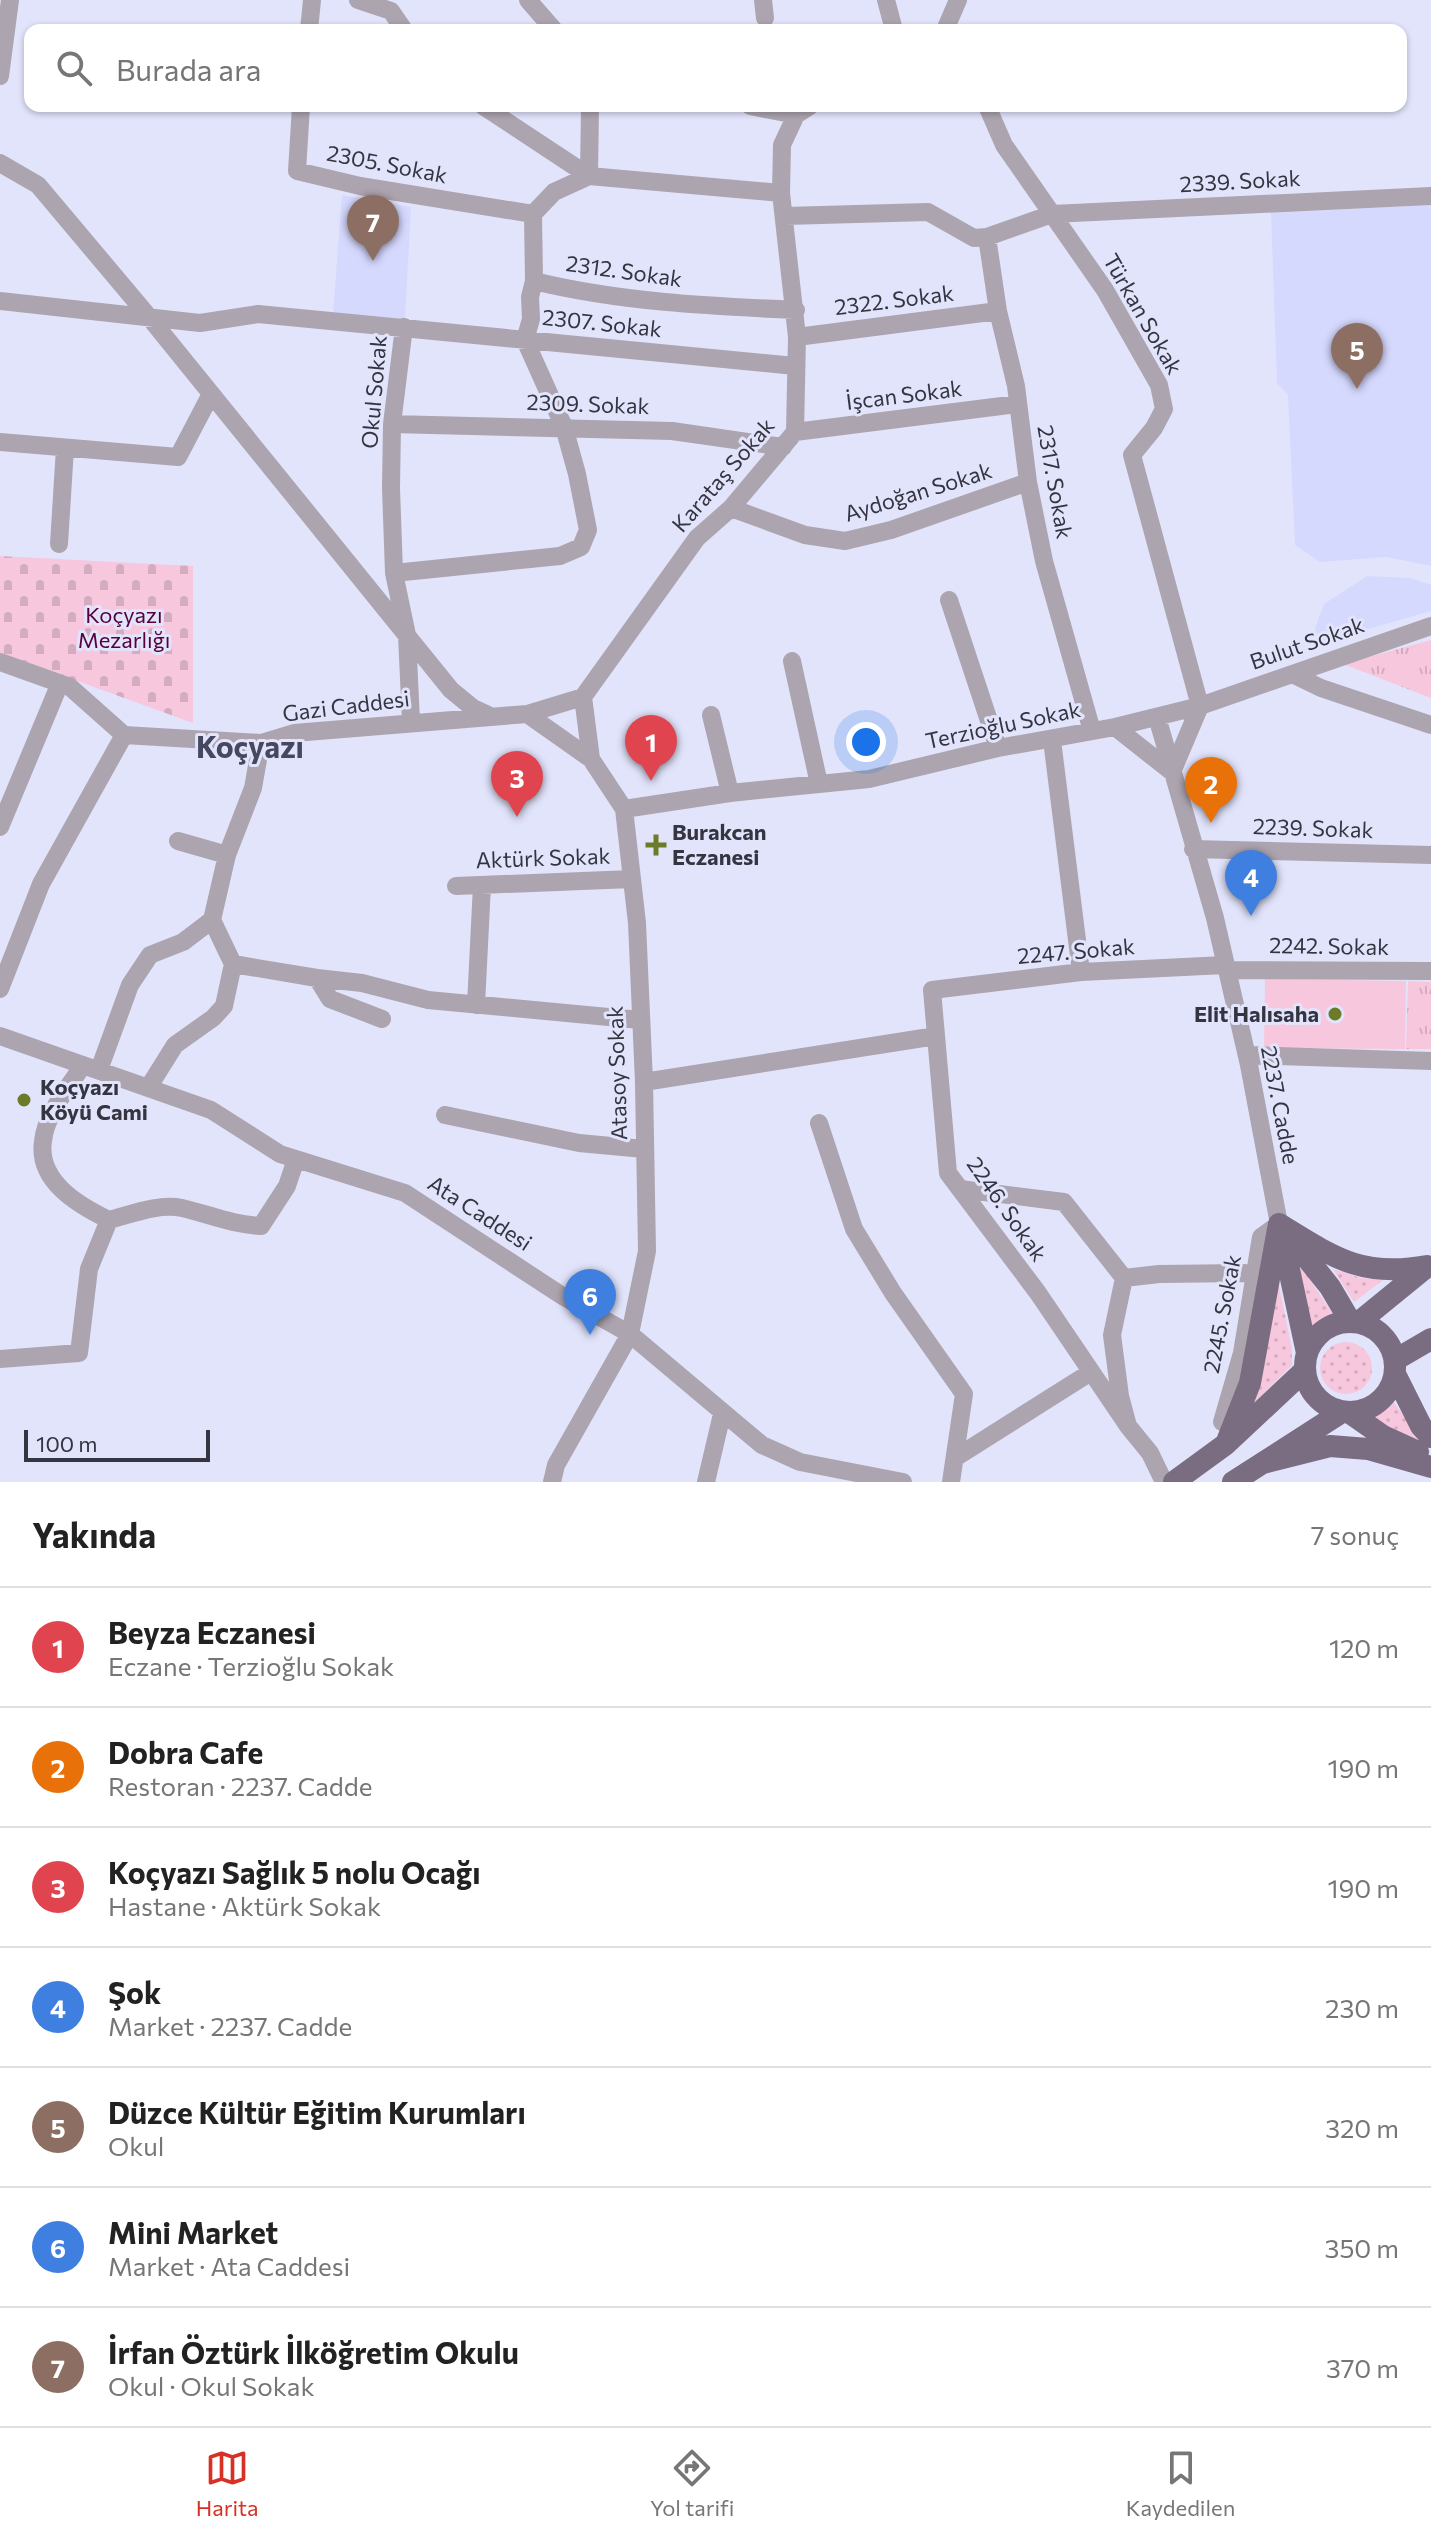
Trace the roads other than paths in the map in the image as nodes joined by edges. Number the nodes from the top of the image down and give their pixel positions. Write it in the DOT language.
graph roads {
  1 [pos="10,0"];
  2 [pos="312,0"];
  3 [pos="358,0"];
  4 [pos="528,0"];
  5 [pos="886,0"];
  6 [pos="957,4"];
  7 [pos="310,24"];
  8 [pos="400,24"];
  9 [pos="549,24"];
  10 [pos="892,24"];
  11 [pos="948,24"];
  12 [pos="960,24"];
  13 [pos="0,76"];
  14 [pos="301,112"];
  15 [pos="492,112"];
  16 [pos="590,112"];
  17 [pos="802,112"];
  18 [pos="990,112"];
  19 [pos="0,163"];
  20 [pos="589,176"];
  21 [pos="781,193"];
  22 [pos="1431,196"];
  23 [pos="533,214"];
  24 [pos="1052,214"];
  25 [pos="785,216"];
  26 [pos="987,237"];
  27 [pos="534,281"];
  28 [pos="0,301"];
  29 [pos="796,310"];
  30 [pos="998,311"];
  31 [pos="149,317"];
  32 [pos="404,327"];
  33 [pos="797,337"];
  34 [pos="525,340"];
  35 [pos="795,366"];
  36 [pos="211,394"];
  37 [pos="1018,404"];
  38 [pos="392,424"];
  39 [pos="564,427"];
  40 [pos="789,440"];
  41 [pos="0,442"];
  42 [pos="65,448"];
  43 [pos="1028,482"];
  44 [pos="731,508"];
  45 [pos="59,544"];
  46 [pos="394,573"];
  47 [pos="949,600"];
  48 [pos="1431,626"];
  49 [pos="407,635"];
  50 [pos="792,661"];
  51 [pos="0,662"];
  52 [pos="1292,674"];
  53 [pos="60,683"];
  54 [pos="583,697"];
  55 [pos="1200,706"];
  56 [pos="527,714"];
  57 [pos="711,715"];
  58 [pos="491,716"];
  59 [pos="1157,717"];
  60 [pos="411,722"];
  61 [pos="1431,725"];
  62 [pos="1115,727"];
  63 [pos="1092,731"];
  64 [pos="124,735"];
  65 [pos="1052,740"];
  66 [pos="261,743"];
  67 [pos="998,748"];
  68 [pos="591,759"];
  69 [pos="1172,772"];
  70 [pos="819,784"];
  71 [pos="730,793"];
  72 [pos="624,809"];
  73 [pos="0,827"];
  74 [pos="178,841"];
  75 [pos="1193,849"];
  76 [pos="227,855"];
  77 [pos="1431,855"];
  78 [pos="632,879"];
  79 [pos="482,885"];
  80 [pos="456,886"];
  81 [pos="212,920"];
  82 [pos="233,964"];
  83 [pos="1225,967"];
  84 [pos="1431,971"];
  85 [pos="1081,972"];
  86 [pos="317,978"];
  87 [pos="0,989"];
  88 [pos="932,990"];
  89 [pos="476,1005"];
  90 [pos="382,1019"];
  91 [pos="640,1020"];
  92 [pos="2,1034"];
  93 [pos="936,1036"];
  94 [pos="1247,1055"];
  95 [pos="1431,1061"];
  96 [pos="91,1068"];
  97 [pos="644,1082"];
  98 [pos="148,1088"];
  99 [pos="445,1115"];
  100 [pos="819,1123"];
  101 [pos="644,1149"];
  102 [pos="296,1159"];
  103 [pos="960,1189"];
  104 [pos="109,1220"];
  105 [pos="1279,1224"];
  106 [pos="1429,1265"];
  107 [pos="1245,1273"];
  108 [pos="1124,1278"];
  109 [pos="1354,1321"];
  110 [pos="630,1334"];
  111 [pos="1431,1339"];
  112 [pos="0,1359"];
  113 [pos="1306,1362"];
  114 [pos="1395,1367"];
  115 [pos="1091,1372"];
  116 [pos="1346,1413"];
  117 [pos="722,1414"];
  118 [pos="1128,1426"];
  119 [pos="1224,1433"];
  120 [pos="1431,1437"];
  121 [pos="955,1458"];
  122 [pos="1431,1459"];
  123 [pos="1263,1463"];
  124 [pos="1431,1467"];
  125 [pos="552,1482"];
  126 [pos="706,1482"];
  127 [pos="903,1482"];
  128 [pos="951,1482"];
  129 [pos="1164,1482"];
  130 [pos="1174,1482"];
  131 [pos="1233,1482"];
  1 -- 13 [label="street"];
  2 -- 7 [label="street"];
  3 -- 8 [label="street"];
  4 -- 9 [label="street"];
  5 -- 10 [label="street"];
  6 -- 11 [label="street"];
  6 -- 12 [label="street"];
  14 -- 23 [label="street, 2305. Sokak"];
  15 -- 20 [label="street"];
  16 -- 20 [label="street"];
  17 -- 21 [label="street, Karataş Sokak"];
  18 -- 24 [label="street, Türkan Sokak"];
  19 -- 31 [label="street"];
  20 -- 21 [label="street"];
  20 -- 23 [label="street"];
  21 -- 25 [label="street, Karataş Sokak"];
  22 -- 24 [label="street, 2339. Sokak"];
  23 -- 27 [label="street, 2312. Sokak"];
  24 -- 26 [label="street"];
  24 -- 55 [label="street, Türkan Sokak"];
  25 -- 26 [label="street"];
  25 -- 29 [label="street, Karataş Sokak"];
  26 -- 30 [label="street, 2317. Sokak"];
  27 -- 29 [label="street, 2312. Sokak"];
  27 -- 34 [label="street"];
  28 -- 31 [label="street, Okul Sokak"];
  29 -- 33 [label="street, Karataş Sokak"];
  30 -- 33 [label="street, 2322. Sokak"];
  30 -- 37 [label="street, 2317. Sokak"];
  31 -- 32 [label="street, Okul Sokak"];
  31 -- 36 [label="street"];
  32 -- 34 [label="street, 2307. Sokak"];
  32 -- 38 [label="street, Okul Sokak"];
  33 -- 35 [label="street, Karataş Sokak"];
  34 -- 35 [label="street, 2307. Sokak"];
  34 -- 39 [label="street"];
  35 -- 40 [label="street, Karataş Sokak"];
  36 -- 42 [label="street"];
  36 -- 49 [label="street"];
  37 -- 40 [label="street, İşcan Sokak"];
  37 -- 43 [label="street, 2317. Sokak"];
  38 -- 39 [label="street, 2309. Sokak"];
  38 -- 46 [label="street, Okul Sokak"];
  39 -- 40 [label="street, 2309. Sokak"];
  39 -- 46 [label="street"];
  40 -- 44 [label="street, Karataş Sokak"];
  41 -- 42 [label="street"];
  42 -- 45 [label="street"];
  43 -- 44 [label="street, Aydoğan Sokak"];
  43 -- 63 [label="street, 2317. Sokak"];
  44 -- 54 [label="street, Karataş Sokak"];
  46 -- 49 [label="street, Okul Sokak"];
  47 -- 67 [label="street"];
  48 -- 52 [label="street, Bulut Sokak"];
  49 -- 58 [label="street"];
  49 -- 60 [label="street, Okul Sokak"];
  50 -- 70 [label="street"];
  51 -- 53 [label="street"];
  52 -- 55 [label="street, Bulut Sokak"];
  52 -- 61 [label="street"];
  53 -- 64 [label="street"];
  53 -- 73 [label="street"];
  54 -- 56 [label="street, Gazi Caddesi"];
  54 -- 68 [label="street"];
  55 -- 59 [label="street, Terzioğlu Sokak"];
  55 -- 69 [label="street"];
  56 -- 58 [label="street, Gazi Caddesi"];
  56 -- 68 [label="street"];
  57 -- 71 [label="street"];
  58 -- 60 [label="street, Gazi Caddesi"];
  59 -- 62 [label="street, Terzioğlu Sokak"];
  59 -- 69 [label="street, 2237. Cadde"];
  60 -- 66 [label="street, Gazi Caddesi"];
  62 -- 63 [label="street, Terzioğlu Sokak"];
  62 -- 69 [label="street"];
  63 -- 65 [label="street, Terzioğlu Sokak"];
  64 -- 66 [label="street, Gazi Caddesi"];
  64 -- 87 [label="street"];
  65 -- 67 [label="street, Terzioğlu Sokak"];
  65 -- 85 [label="street"];
  66 -- 76 [label="street"];
  67 -- 70 [label="street, Terzioğlu Sokak"];
  68 -- 72 [label="street"];
  69 -- 75 [label="street, 2237. Cadde"];
  70 -- 71 [label="street, Terzioğlu Sokak"];
  71 -- 72 [label="street, Terzioğlu Sokak"];
  72 -- 78 [label="street, Atasoy Sokak"];
  74 -- 76 [label="street"];
  75 -- 77 [label="street, 2239. Sokak"];
  75 -- 83 [label="street, 2237. Cadde"];
  76 -- 81 [label="street"];
  78 -- 79 [label="street, Aktürk Sokak"];
  78 -- 91 [label="street, Atasoy Sokak"];
  79 -- 80 [label="street, Aktürk Sokak"];
  79 -- 89 [label="street"];
  81 -- 82 [label="street"];
  81 -- 96 [label="street"];
  82 -- 86 [label="street"];
  82 -- 98 [label="street"];
  83 -- 84 [label="street, 2242. Sokak"];
  83 -- 85 [label="street, 2247. Sokak"];
  83 -- 94 [label="street, 2237. Cadde"];
  85 -- 88 [label="street, 2247. Sokak"];
  86 -- 89 [label="street"];
  86 -- 90 [label="street"];
  88 -- 93 [label="street, 2246. Sokak"];
  89 -- 91 [label="street"];
  91 -- 97 [label="street, Atasoy Sokak"];
  92 -- 96 [label="street, Ata Caddesi"];
  93 -- 97 [label="street"];
  93 -- 103 [label="street, 2246. Sokak"];
  94 -- 95 [label="street"];
  94 -- 105 [label="street, 2237. Cadde"];
  96 -- 98 [label="street, Ata Caddesi"];
  96 -- 104 [label="street"];
  97 -- 101 [label="street, Atasoy Sokak"];
  98 -- 102 [label="street, Ata Caddesi"];
  99 -- 101 [label="street"];
  100 -- 121 [label="street"];
  101 -- 110 [label="street, Atasoy Sokak"];
  102 -- 104 [label="street"];
  102 -- 110 [label="street, Ata Caddesi"];
  103 -- 108 [label="street"];
  103 -- 115 [label="street, 2246. Sokak"];
  104 -- 112 [label="street"];
  105 -- 106 [label="main road"];
  105 -- 109 [label="main road"];
  105 -- 113 [label="main road"];
  105 -- 119 [label="main road"];
  106 -- 109 [label="main road"];
  107 -- 108 [label="street"];
  108 -- 118 [label="street, 2246. Sokak"];
  109 -- 113 [label="main road"];
  109 -- 114 [label="main road"];
  110 -- 117 [label="street, Ata Caddesi"];
  110 -- 125 [label="street, Atasoy Sokak"];
  111 -- 114 [label="main road"];
  113 -- 116 [label="main road"];
  113 -- 119 [label="main road"];
  114 -- 116 [label="main road"];
  114 -- 120 [label="main road"];
  115 -- 118 [label="street, 2246. Sokak"];
  115 -- 121 [label="street"];
  116 -- 122 [label="main road"];
  116 -- 123 [label="main road"];
  117 -- 126 [label="street"];
  117 -- 127 [label="street, Ata Caddesi"];
  118 -- 129 [label="street, 2246. Sokak"];
  119 -- 130 [label="main road"];
  121 -- 128 [label="street"];
  123 -- 124 [label="main road"];
  123 -- 131 [label="main road"];
}
